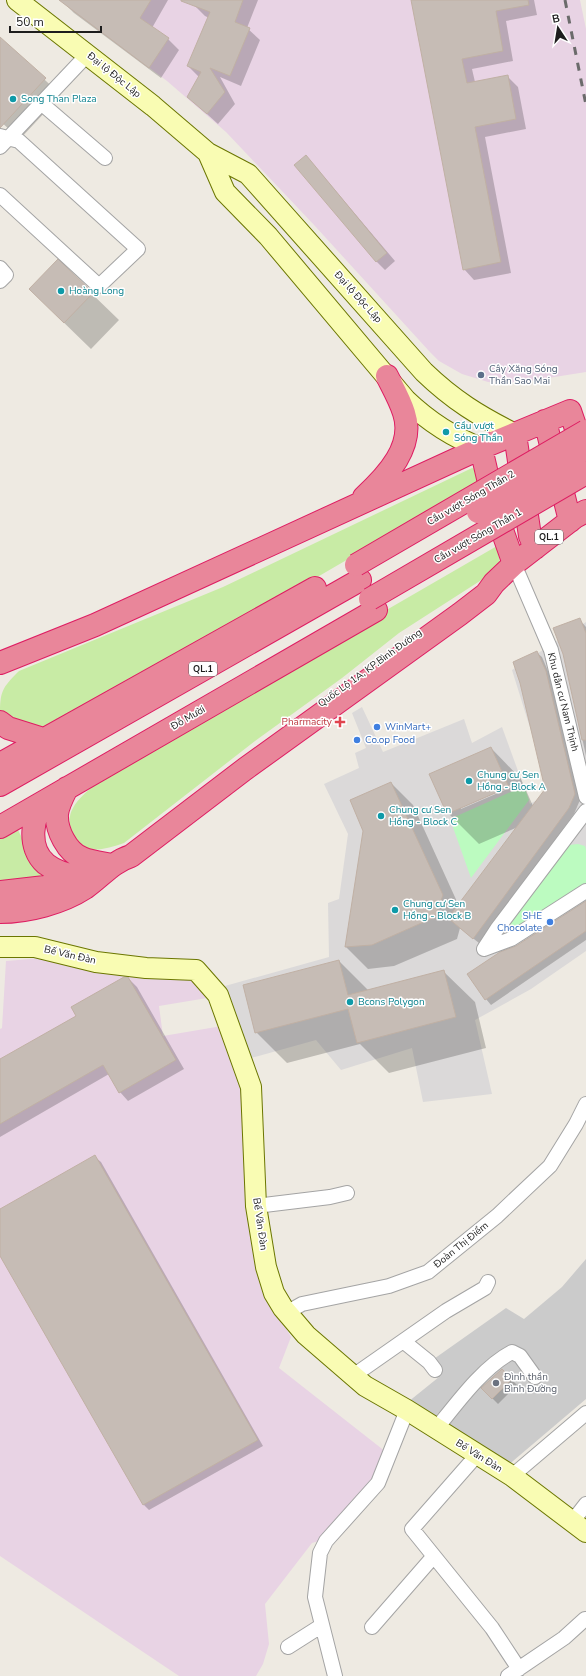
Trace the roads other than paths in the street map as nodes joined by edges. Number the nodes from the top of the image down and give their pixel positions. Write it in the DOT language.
graph roads {
  1 [pos="18,0"];
  2 [pos="88,54"];
  3 [pos="41,103"];
  4 [pos="3,141"];
  5 [pos="208,154"];
  6 [pos="105,158"];
  7 [pos="0,195"];
  8 [pos="387,376"];
  9 [pos="545,421"];
  10 [pos="586,431"];
  11 [pos="515,434"];
  12 [pos="481,448"];
  13 [pos="586,449"];
  14 [pos="586,459"];
  15 [pos="586,473"];
  16 [pos="586,489"];
  17 [pos="354,506"];
  18 [pos="578,516"];
  19 [pos="535,548"];
  20 [pos="514,564"];
  21 [pos="366,588"];
  22 [pos="0,663"];
  23 [pos="0,722"];
  24 [pos="45,749"];
  25 [pos="5,757"];
  26 [pos="71,780"];
  27 [pos="0,785"];
  28 [pos="586,797"];
  29 [pos="48,799"];
  30 [pos="586,811"];
  31 [pos="0,815"];
  32 [pos="0,827"];
  33 [pos="117,862"];
  34 [pos="80,877"];
  35 [pos="0,892"];
  36 [pos="586,892"];
  37 [pos="0,912"];
  38 [pos="0,947"];
  39 [pos="586,1104"];
  40 [pos="347,1193"];
  41 [pos="256,1206"];
  42 [pos="488,1282"];
  43 [pos="286,1313"];
  44 [pos="403,1341"];
  45 [pos="435,1370"];
  46 [pos="353,1376"];
  47 [pos="535,1377"];
  48 [pos="407,1410"];
  49 [pos="586,1413"];
  50 [pos="436,1429"];
  51 [pos="477,1455"];
  52 [pos="512,1476"];
  53 [pos="586,1504"];
  54 [pos="579,1527"];
  55 [pos="433,1557"];
  56 [pos="585,1619"];
  57 [pos="321,1626"];
  58 [pos="372,1627"];
  59 [pos="288,1647"];
  60 [pos="513,1672"];
  61 [pos="336,1676"];
  1 -- 2 [label="main road, Đại lộ Độc Lập"];
  2 -- 3 [label="street"];
  2 -- 5 [label="main road, Đại lộ Độc Lập"];
  3 -- 4 [label="street"];
  3 -- 6 [label="street"];
  4 -- 7 [label="street"];
  5 -- 8 [label="main road, Đại lộ Độc Lập"];
  5 -- 11 [label="main road, Đại lộ Độc Lập"];
  8 -- 12 [label="main road, Đại lộ Độc Lập"];
  8 -- 17 [label="highway"];
  9 -- 11 [label="highway"];
  9 -- 14 [label="highway"];
  9 -- 18 [label="highway"];
  10 -- 21 [label="highway, Cầu vượt Sóng Thần 2 / QL.1, bridge"];
  11 -- 12 [label="highway"];
  11 -- 19 [label="highway"];
  12 -- 17 [label="highway"];
  12 -- 20 [label="highway"];
  13 -- 21 [label="highway, Cầu vượt Sóng Thần 2 / QL.1, bridge"];
  15 -- 21 [label="highway, Cầu vượt Sóng Thần 1 / QL.1, bridge"];
  16 -- 21 [label="highway, Cầu vượt Sóng Thần 1 / QL.1"];
  17 -- 22 [label="highway"];
  18 -- 19 [label="highway, QL.1"];
  19 -- 20 [label="highway, QL.1"];
  20 -- 28 [label="street, Khu dân cư Nam Thịnh"];
  20 -- 33 [label="highway"];
  21 -- 24 [label="highway, QL.1"];
  21 -- 26 [label="highway, Đỗ Mười / QL.1"];
  23 -- 24 [label="highway"];
  24 -- 25 [label="highway"];
  24 -- 27 [label="highway, QL.1"];
  26 -- 29 [label="highway, Đỗ Mười / QL.1"];
  26 -- 31 [label="highway, Đỗ Mười / QL.1"];
  26 -- 33 [label="highway"];
  29 -- 32 [label="highway, Đỗ Mười / QL.1"];
  29 -- 34 [label="highway"];
  30 -- 36 [label="street"];
  33 -- 34 [label="highway"];
  33 -- 37 [label="highway"];
  34 -- 35 [label="highway"];
  38 -- 41 [label="main road, Bế Văn Đàn"];
  39 -- 43 [label="street, Đoàn Thị Điểm"];
  40 -- 41 [label="street"];
  41 -- 43 [label="main road, Bế Văn Đàn"];
  42 -- 44 [label="street"];
  43 -- 46 [label="main road, Bế Văn Đàn"];
  44 -- 45 [label="street"];
  44 -- 46 [label="street"];
  46 -- 48 [label="main road, Bế Văn Đàn"];
  47 -- 50 [label="street"];
  48 -- 50 [label="main road, Bế Văn Đàn"];
  48 -- 57 [label="street"];
  49 -- 52 [label="street"];
  50 -- 51 [label="main road, Bế Văn Đàn"];
  51 -- 52 [label="main road, Bế Văn Đàn"];
  51 -- 55 [label="street"];
  52 -- 54 [label="main road, Bế Văn Đàn"];
  53 -- 54 [label="street"];
  55 -- 58 [label="street"];
  55 -- 60 [label="street"];
  56 -- 60 [label="street"];
  57 -- 59 [label="street"];
  57 -- 61 [label="street"];
}
